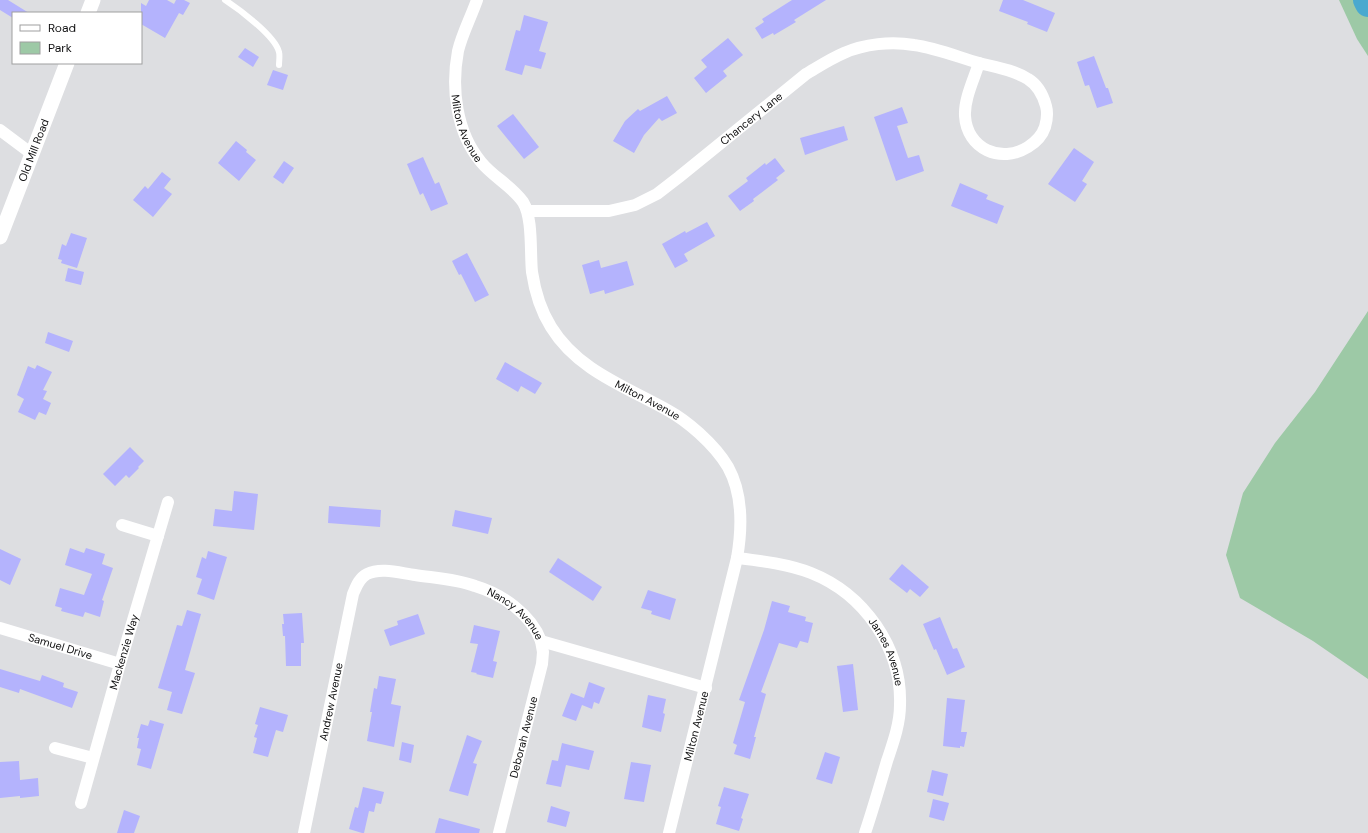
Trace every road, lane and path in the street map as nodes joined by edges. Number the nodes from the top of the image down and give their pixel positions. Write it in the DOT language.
graph roads {
  1 [pos="225,0"];
  2 [pos="477,0"];
  3 [pos="979,63"];
  4 [pos="67,64"];
  5 [pos="279,65"];
  6 [pos="0,130"];
  7 [pos="32,154"];
  8 [pos="528,211"];
  9 [pos="0,236"];
  10 [pos="168,502"];
  11 [pos="122,525"];
  12 [pos="158,536"];
  13 [pos="737,558"];
  14 [pos="366,575"];
  15 [pos="0,628"];
  16 [pos="541,641"];
  17 [pos="120,664"];
  18 [pos="706,688"];
  19 [pos="55,748"];
  20 [pos="93,758"];
  21 [pos="80,803"];
  22 [pos="304,833"];
  23 [pos="499,833"];
  24 [pos="669,833"];
  25 [pos="865,833"];
  1 -- 5 [label="lane"];
  2 -- 8 [label="street, Milton Avenue"];
  3 -- 3 [label="street, Chancery Lane"];
  3 -- 8 [label="street, Chancery Lane"];
  4 -- 7 [label="street, Old Mill Road"];
  6 -- 7 [label="street"];
  7 -- 9 [label="street, Old Mill Road"];
  8 -- 13 [label="street, Milton Avenue"];
  10 -- 12 [label="street, Mackenzie Way"];
  11 -- 12 [label="street"];
  12 -- 17 [label="street, Mackenzie Way"];
  13 -- 18 [label="street, Milton Avenue"];
  13 -- 25 [label="street, James Avenue"];
  14 -- 16 [label="street, Nancy Avenue"];
  14 -- 22 [label="street, Andrew Avenue"];
  15 -- 17 [label="street, Samuel Drive"];
  16 -- 18 [label="street, Nancy Avenue"];
  16 -- 23 [label="street, Deborah Avenue"];
  17 -- 20 [label="street, Mackenzie Way"];
  18 -- 24 [label="street, Milton Avenue"];
  19 -- 20 [label="street"];
  20 -- 21 [label="street, Mackenzie Way"];
}
